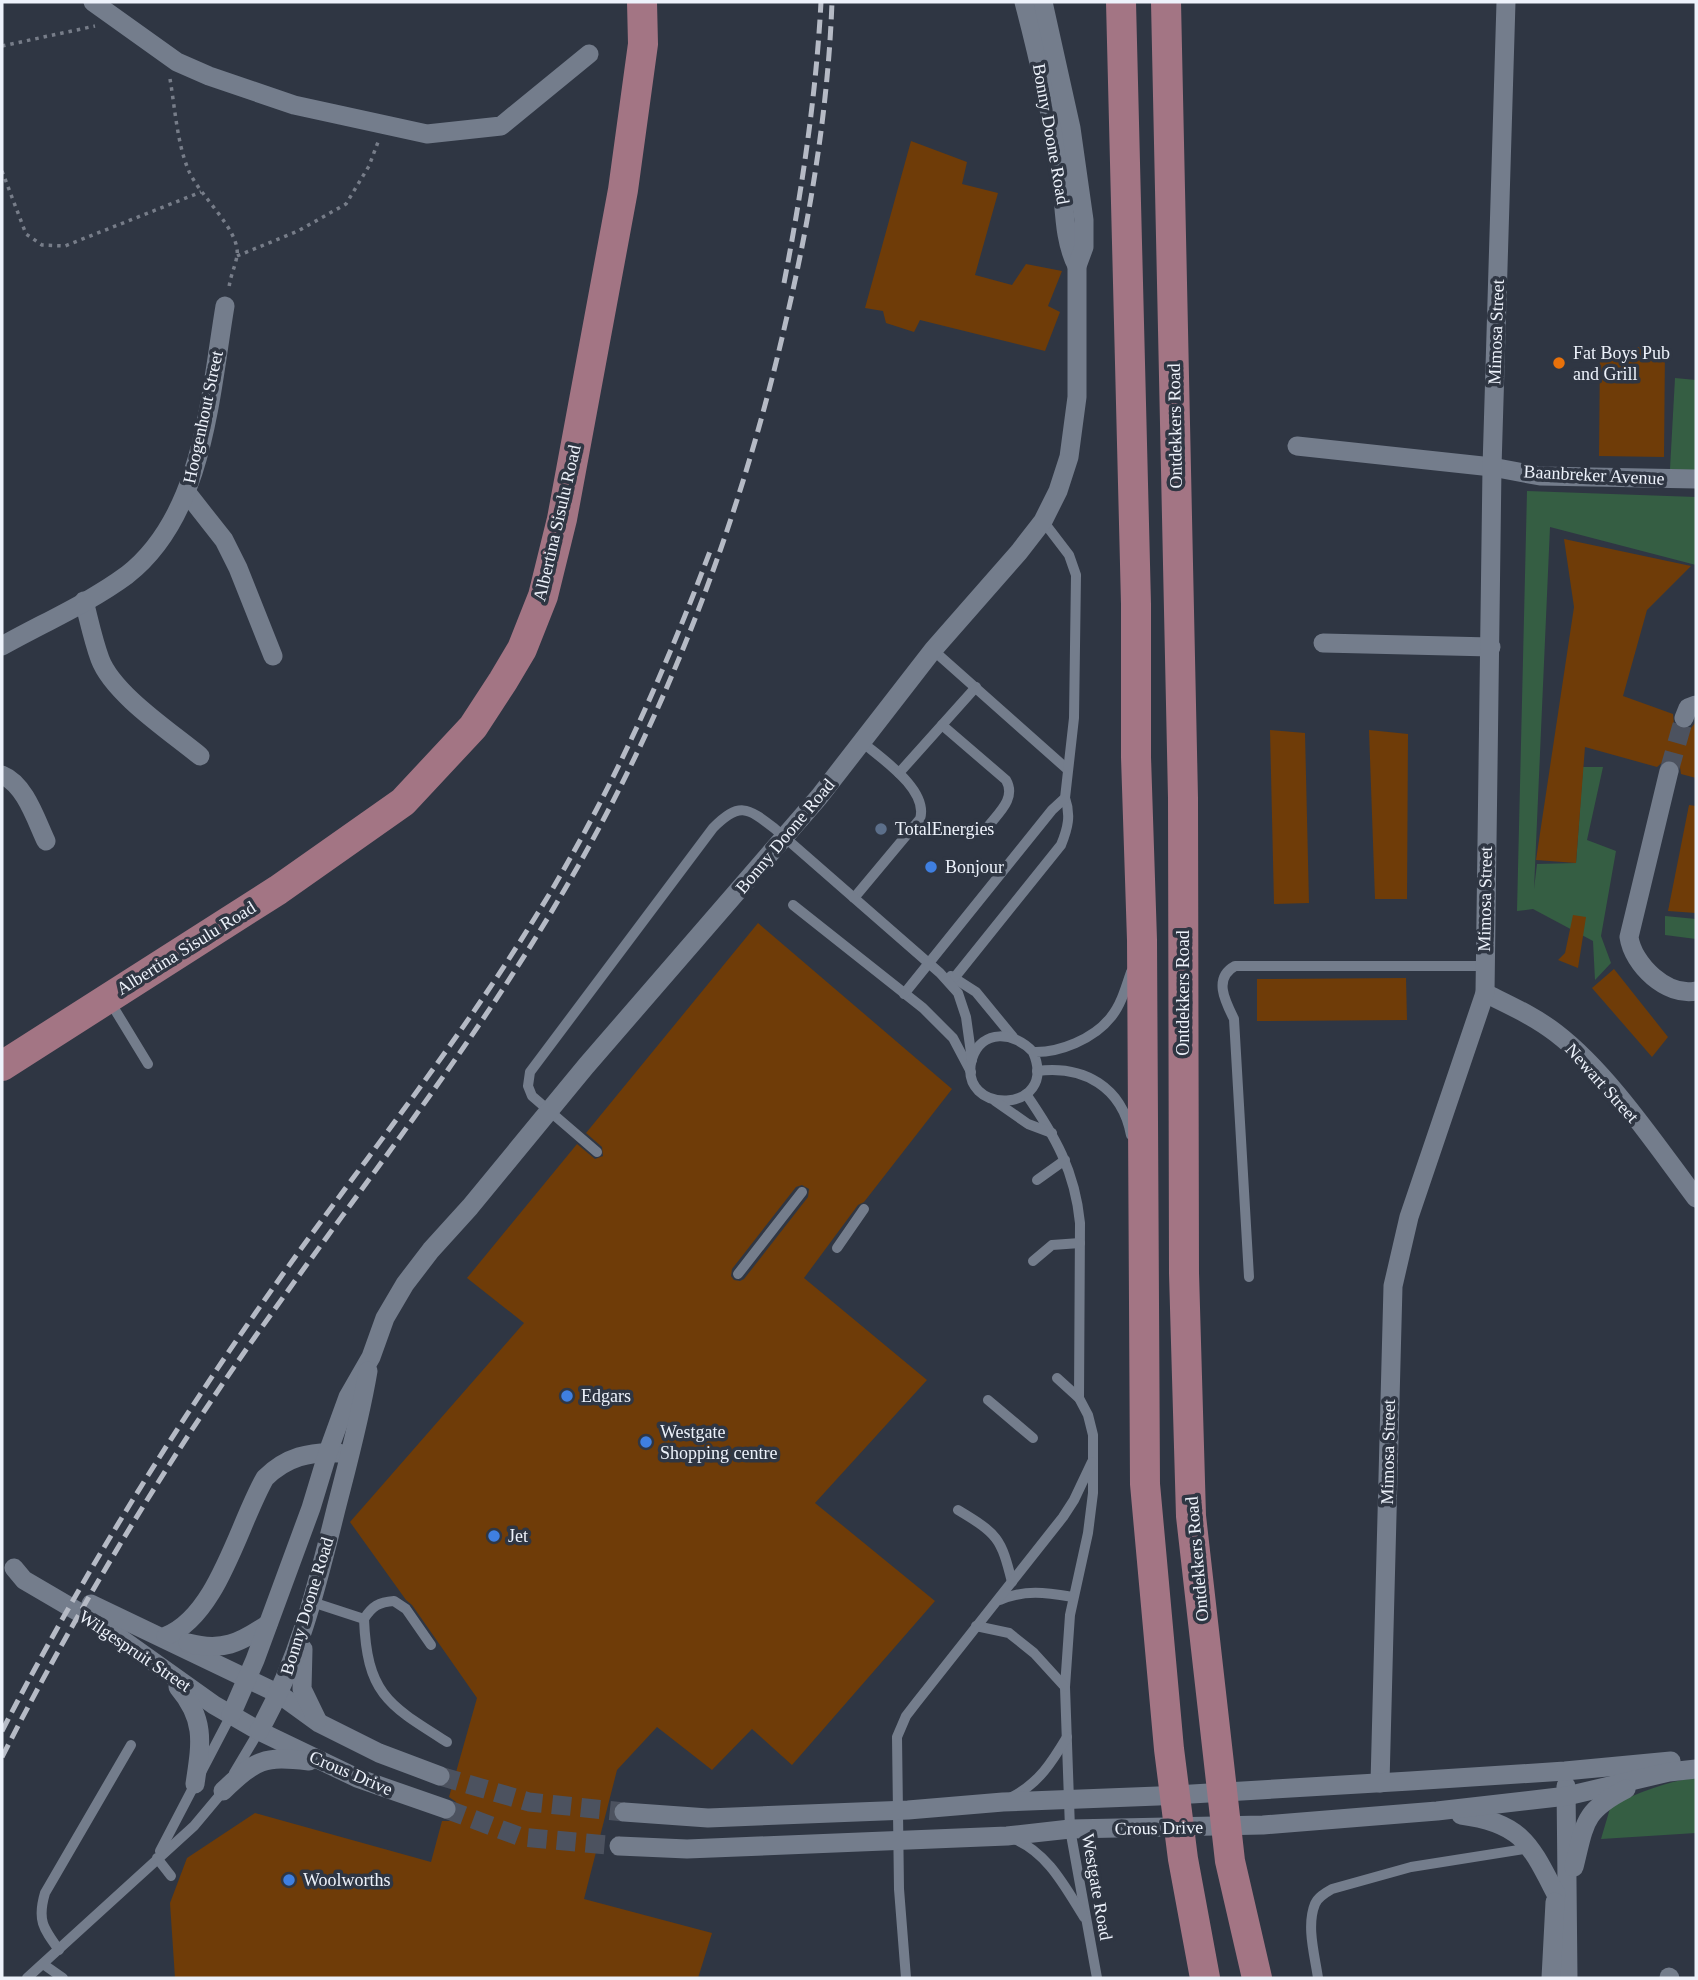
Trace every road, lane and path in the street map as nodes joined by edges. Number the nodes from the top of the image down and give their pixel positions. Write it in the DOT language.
graph roads {
  1 [pos="93,2"];
  2 [pos="642,2"];
  3 [pos="1024,2"];
  4 [pos="1043,2"];
  5 [pos="1121,2"];
  6 [pos="1166,2"];
  7 [pos="1506,2"];
  8 [pos="119,20"];
  9 [pos="2,46"];
  10 [pos="589,54"];
  11 [pos="170,77"];
  12 [pos="385,124"];
  13 [pos="2,171"];
  14 [pos="201,192"];
  15 [pos="237,256"];
  16 [pos="1077,266"];
  17 [pos="225,306"];
  18 [pos="1297,446"];
  19 [pos="1492,467"];
  20 [pos="1696,478"];
  21 [pos="187,493"];
  22 [pos="1043,521"];
  23 [pos="84,601"];
  24 [pos="3,641"];
  25 [pos="1323,643"];
  26 [pos="1491,647"];
  27 [pos="933,650"];
  28 [pos="273,656"];
  29 [pos="976,687"];
  30 [pos="942,725"];
  31 [pos="862,742"];
  32 [pos="200,756"];
  33 [pos="1067,769"];
  34 [pos="1669,771"];
  35 [pos="899,773"];
  36 [pos="2,775"];
  37 [pos="1065,798"];
  38 [pos="986,829"];
  39 [pos="785,836"];
  40 [pos="46,841"];
  41 [pos="854,898"];
  42 [pos="793,905"];
  43 [pos="1142,940"];
  44 [pos="930,963"];
  45 [pos="1484,966"];
  46 [pos="940,973"];
  47 [pos="955,977"];
  48 [pos="1696,992"];
  49 [pos="1485,993"];
  50 [pos="904,994"];
  51 [pos="107,997"];
  52 [pos="1013,1037"];
  53 [pos="1033,1052"];
  54 [pos="972,1059"];
  55 [pos="13,1060"];
  56 [pos="148,1064"];
  57 [pos="1037,1071"];
  58 [pos="971,1072"];
  59 [pos="2,1073"];
  60 [pos="1026,1094"];
  61 [pos="995,1101"];
  62 [pos="1052,1133"];
  63 [pos="597,1152"];
  64 [pos="1065,1160"];
  65 [pos="1037,1180"];
  66 [pos="802,1192"];
  67 [pos="1696,1198"];
  68 [pos="864,1209"];
  69 [pos="1145,1212"];
  70 [pos="1080,1243"];
  71 [pos="836,1248"];
  72 [pos="1033,1261"];
  73 [pos="738,1274"];
  74 [pos="1249,1277"];
  75 [pos="371,1357"];
  76 [pos="1057,1377"];
  77 [pos="1079,1398"];
  78 [pos="988,1400"];
  79 [pos="1033,1438"];
  80 [pos="328,1452"];
  81 [pos="350,1454"];
  82 [pos="1094,1457"];
  83 [pos="958,1510"];
  84 [pos="8,1565"];
  85 [pos="289,1566"];
  86 [pos="319,1578"];
  87 [pos="1012,1582"];
  88 [pos="1073,1597"];
  89 [pos="312,1602"];
  90 [pos="996,1602"];
  91 [pos="364,1619"];
  92 [pos="111,1622"];
  93 [pos="268,1624"];
  94 [pos="976,1626"];
  95 [pos="305,1627"];
  96 [pos="147,1630"];
  97 [pos="166,1636"];
  98 [pos="431,1645"];
  99 [pos="161,1666"];
  100 [pos="247,1679"];
  101 [pos="1065,1687"];
  102 [pos="279,1694"];
  103 [pos="231,1715"];
  104 [pos="319,1723"];
  105 [pos="259,1731"];
  106 [pos="1067,1737"];
  107 [pos="447,1742"];
  108 [pos="131,1745"];
  109 [pos="1696,1758"];
  110 [pos="324,1762"];
  111 [pos="1696,1769"];
  112 [pos="1558,1771"];
  113 [pos="1669,1772"];
  114 [pos="440,1776"];
  115 [pos="1380,1783"];
  116 [pos="195,1784"];
  117 [pos="223,1791"];
  118 [pos="1560,1797"];
  119 [pos="1069,1800"];
  120 [pos="1003,1802"];
  121 [pos="446,1809"];
  122 [pos="1437,1811"];
  123 [pos="624,1812"];
  124 [pos="1070,1829"];
  125 [pos="1007,1836"];
  126 [pos="619,1846"];
  127 [pos="1532,1847"];
  128 [pos="157,1858"];
  129 [pos="172,1876"];
  130 [pos="1562,1895"];
  131 [pos="1086,1920"];
  132 [pos="59,1950"];
  133 [pos="43,1964"];
  134 [pos="27,1978"];
  135 [pos="63,1978"];
  136 [pos="906,1978"];
  137 [pos="1097,1978"];
  138 [pos="1205,1978"];
  139 [pos="1259,1978"];
  140 [pos="1318,1978"];
  141 [pos="1551,1978"];
  142 [pos="1567,1978"];
  1 -- 8 [label="street"];
  2 -- 51 [label="main road, Albertina Sisulu Road"];
  3 -- 16 [label="street, Bonny Doone Road"];
  4 -- 16 [label="street, Bonny Doone Road"];
  5 -- 43 [label="main road"];
  6 -- 139 [label="main road, Ontdekkers Road"];
  7 -- 19 [label="street, Mimosa Street"];
  8 -- 9 [label="path"];
  8 -- 12 [label="street"];
  10 -- 12 [label="street"];
  11 -- 14 [label="path"];
  12 -- 15 [label="path"];
  13 -- 14 [label="path"];
  14 -- 15 [label="path"];
  15 -- 17 [label="path"];
  16 -- 22 [label="street, Bonny Doone Road"];
  17 -- 21 [label="street, Hoogenhout Street"];
  18 -- 19 [label="street, Baanbreker Avenue"];
  19 -- 20 [label="street, Baanbreker Avenue"];
  19 -- 26 [label="street, Mimosa Street"];
  21 -- 23 [label="street, Hoogenhout Street"];
  21 -- 28 [label="street"];
  22 -- 27 [label="street, Bonny Doone Road"];
  22 -- 33 [label="lane"];
  23 -- 24 [label="street, Hoogenhout Street"];
  23 -- 32 [label="street"];
  25 -- 26 [label="street"];
  26 -- 45 [label="street, Mimosa Street"];
  27 -- 29 [label="lane"];
  27 -- 31 [label="street, Bonny Doone Road"];
  29 -- 30 [label="lane"];
  29 -- 33 [label="lane"];
  30 -- 35 [label="lane"];
  30 -- 38 [label="lane"];
  31 -- 35 [label="lane"];
  31 -- 39 [label="street, Bonny Doone Road"];
  33 -- 37 [label="lane"];
  34 -- 48 [label="street"];
  35 -- 41 [label="lane"];
  36 -- 40 [label="street"];
  37 -- 44 [label="lane"];
  37 -- 47 [label="lane"];
  39 -- 41 [label="lane"];
  39 -- 63 [label="lane"];
  39 -- 75 [label="street, Bonny Doone Road"];
  41 -- 44 [label="lane"];
  42 -- 50 [label="lane"];
  43 -- 53 [label="lane"];
  43 -- 69 [label="main road"];
  44 -- 46 [label="lane"];
  44 -- 50 [label="lane"];
  45 -- 49 [label="street, Mimosa Street"];
  45 -- 74 [label="lane"];
  46 -- 47 [label="lane"];
  46 -- 54 [label="lane"];
  47 -- 52 [label="lane"];
  49 -- 67 [label="street, Newart Street"];
  49 -- 115 [label="street, Mimosa Street"];
  50 -- 58 [label="lane"];
  51 -- 55 [label="main road, Albertina Sisulu Road"];
  51 -- 56 [label="lane"];
  52 -- 53 [label="lane"];
  52 -- 54 [label="lane"];
  53 -- 57 [label="lane"];
  54 -- 58 [label="lane"];
  55 -- 59 [label="main road, Albertina Sisulu Road"];
  57 -- 60 [label="lane"];
  57 -- 69 [label="lane"];
  58 -- 61 [label="lane"];
  60 -- 61 [label="lane"];
  60 -- 62 [label="lane"];
  61 -- 62 [label="lane"];
  62 -- 64 [label="lane"];
  64 -- 65 [label="lane"];
  64 -- 70 [label="lane"];
  66 -- 73 [label="lane"];
  68 -- 71 [label="lane"];
  69 -- 138 [label="main road"];
  70 -- 72 [label="lane"];
  70 -- 77 [label="lane"];
  75 -- 80 [label="street, Bonny Doone Road"];
  75 -- 81 [label="street, Bonny Doone Road"];
  76 -- 77 [label="lane"];
  77 -- 82 [label="lane, Westgate Road"];
  78 -- 79 [label="lane"];
  80 -- 81 [label="street"];
  80 -- 85 [label="street, Bonny Doone Road"];
  80 -- 97 [label="street"];
  81 -- 86 [label="street, Bonny Doone Road"];
  82 -- 87 [label="lane"];
  82 -- 88 [label="lane, Westgate Road"];
  83 -- 87 [label="lane"];
  84 -- 92 [label="street, Wilgespruit Street"];
  85 -- 86 [label="street"];
  85 -- 93 [label="street, Bonny Doone Road"];
  86 -- 89 [label="street, Bonny Doone Road"];
  87 -- 90 [label="lane"];
  88 -- 90 [label="lane"];
  88 -- 101 [label="lane, Westgate Road"];
  89 -- 91 [label="lane"];
  89 -- 95 [label="street, Bonny Doone Road"];
  90 -- 94 [label="lane"];
  91 -- 98 [label="lane"];
  91 -- 107 [label="lane"];
  92 -- 96 [label="street, Wilgespruit Street"];
  92 -- 99 [label="street, Wilgespruit Street"];
  93 -- 97 [label="street"];
  93 -- 100 [label="street, Bonny Doone Road"];
  94 -- 101 [label="lane"];
  94 -- 136 [label="lane"];
  95 -- 102 [label="street, Bonny Doone Road"];
  95 -- 104 [label="street"];
  96 -- 97 [label="street"];
  96 -- 100 [label="street, Wilgespruit Street"];
  99 -- 103 [label="street, Wilgespruit Street"];
  99 -- 116 [label="street"];
  100 -- 102 [label="street, Wilgespruit Street"];
  100 -- 103 [label="street, Bonny Doone Road"];
  101 -- 106 [label="lane, Westgate Road"];
  102 -- 104 [label="street, Crous Drive"];
  102 -- 105 [label="street, Bonny Doone Road"];
  103 -- 105 [label="street, Wilgespruit Street"];
  103 -- 116 [label="lane, Bonny Doone Road"];
  104 -- 114 [label="street, Crous Drive"];
  105 -- 110 [label="street, Crous Drive"];
  105 -- 117 [label="lane, Bonny Doone Road"];
  106 -- 119 [label="lane, Westgate Road"];
  106 -- 120 [label="lane"];
  108 -- 132 [label="lane"];
  109 -- 112 [label="street, Crous Drive"];
  110 -- 117 [label="street"];
  110 -- 121 [label="street, Crous Drive"];
  111 -- 113 [label="street, Crous Drive"];
  112 -- 115 [label="street, Crous Drive"];
  112 -- 118 [label="street"];
  113 -- 118 [label="street, Crous Drive"];
  113 -- 130 [label="street"];
  115 -- 119 [label="street, Crous Drive"];
  116 -- 128 [label="lane, Bonny Doone Road"];
  117 -- 128 [label="lane, Bonny Doone Road"];
  118 -- 122 [label="street, Crous Drive"];
  118 -- 130 [label="street"];
  119 -- 120 [label="street, Crous Drive"];
  119 -- 124 [label="lane, Westgate Road"];
  120 -- 123 [label="street, Crous Drive"];
  122 -- 124 [label="street, Crous Drive"];
  122 -- 127 [label="street"];
  124 -- 125 [label="street, Crous Drive"];
  124 -- 131 [label="lane, Westgate Road"];
  125 -- 126 [label="street, Crous Drive"];
  125 -- 131 [label="lane"];
  127 -- 130 [label="street"];
  127 -- 140 [label="lane"];
  128 -- 129 [label="lane"];
  128 -- 132 [label="lane, Bonny Doone Road"];
  130 -- 141 [label="street"];
  130 -- 142 [label="street"];
  131 -- 137 [label="lane, Westgate Road"];
  132 -- 133 [label="lane, Bonny Doone Road"];
  133 -- 134 [label="lane, Bonny Doone Road"];
  133 -- 135 [label="lane"];
}
